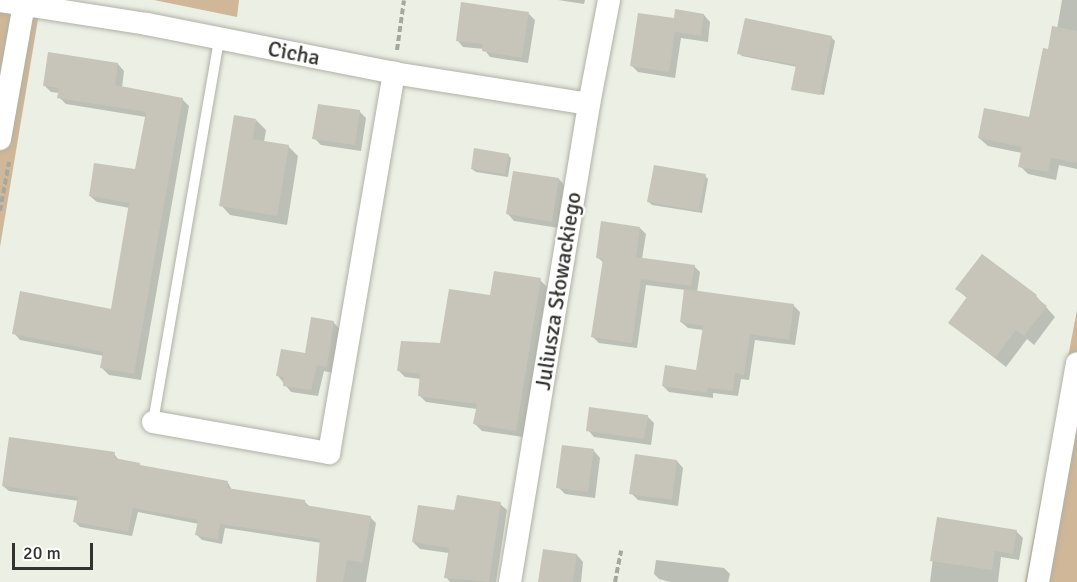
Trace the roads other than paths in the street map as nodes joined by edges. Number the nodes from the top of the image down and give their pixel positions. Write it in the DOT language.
graph roads {
  1 [pos="0,0"];
  2 [pos="609,0"];
  3 [pos="24,4"];
  4 [pos="219,39"];
  5 [pos="394,73"];
  6 [pos="589,104"];
  7 [pos="0,139"];
  8 [pos="1077,363"];
  9 [pos="153,422"];
  10 [pos="510,582"];
  11 [pos="1038,582"];
  1 -- 3 [label="street, Cicha"];
  2 -- 6 [label="street, Juliusza Słowackiego"];
  3 -- 4 [label="street, Cicha"];
  3 -- 7 [label="street"];
  4 -- 5 [label="street, Cicha"];
  4 -- 9 [label="lane"];
  5 -- 6 [label="street, Cicha"];
  5 -- 9 [label="street"];
  6 -- 10 [label="street, Juliusza Słowackiego"];
  8 -- 11 [label="street"];
}
